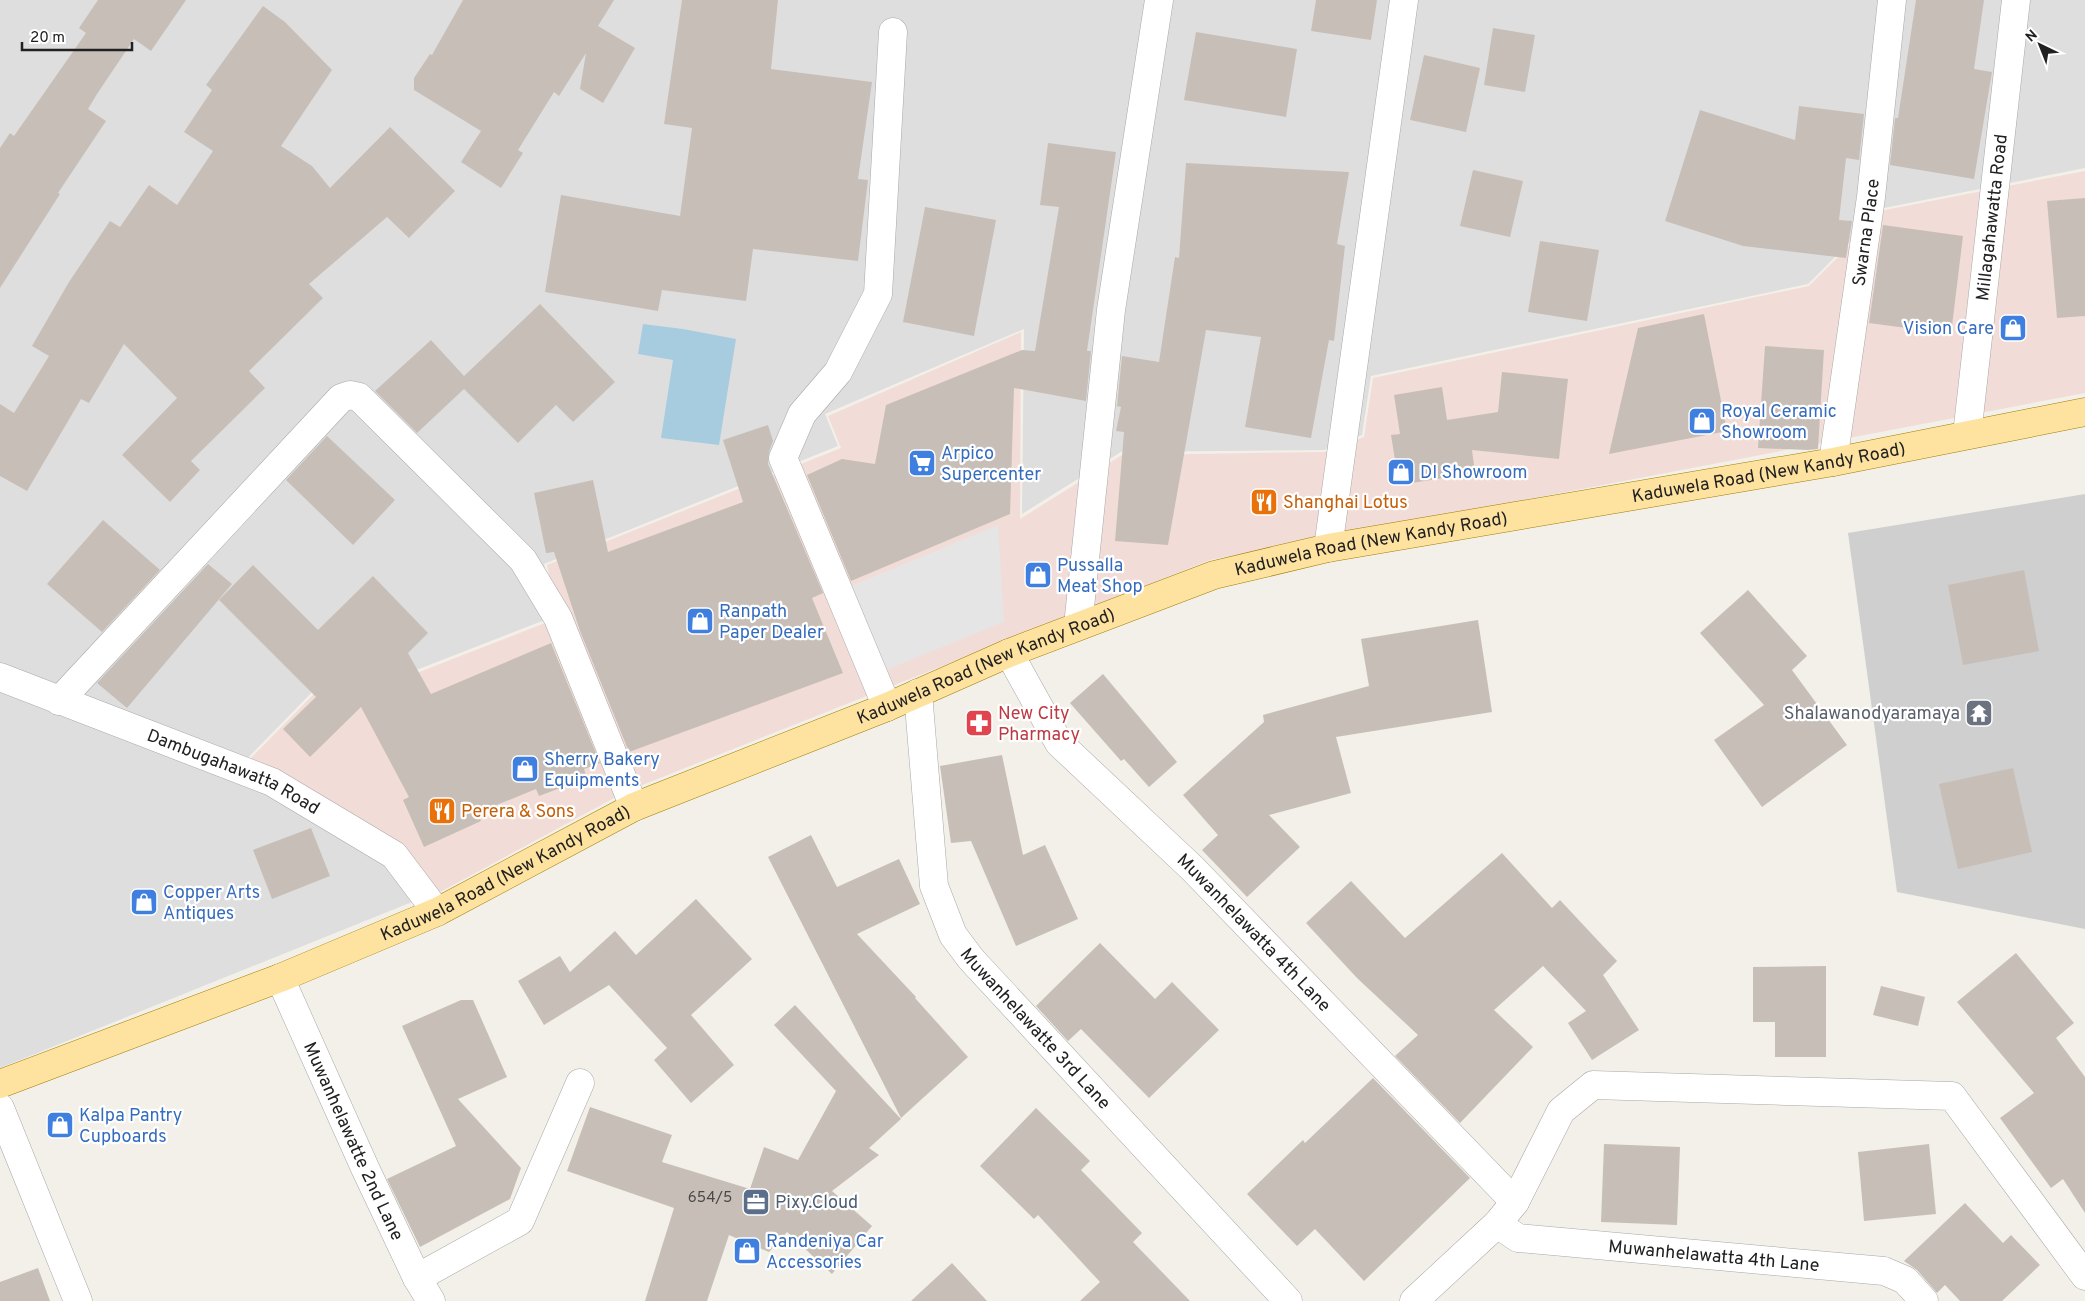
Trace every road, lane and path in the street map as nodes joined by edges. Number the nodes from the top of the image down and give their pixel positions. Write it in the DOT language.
graph roads {
  1 [pos="1159,0"];
  2 [pos="1404,0"];
  3 [pos="1892,0"];
  4 [pos="2016,0"];
  5 [pos="893,32"];
  6 [pos="2085,412"];
  7 [pos="1967,435"];
  8 [pos="1833,462"];
  9 [pos="1328,548"];
  10 [pos="1078,626"];
  11 [pos="1009,653"];
  12 [pos="0,677"];
  13 [pos="918,693"];
  14 [pos="59,701"];
  15 [pos="887,707"];
  16 [pos="634,806"];
  17 [pos="437,912"];
  18 [pos="280,978"];
  19 [pos="580,1083"];
  20 [pos="0,1084"];
  21 [pos="0,1108"];
  22 [pos="1515,1202"];
  23 [pos="1497,1224"];
  24 [pos="2085,1276"];
  25 [pos="417,1278"];
  26 [pos="78,1301"];
  27 [pos="431,1301"];
  28 [pos="1288,1301"];
  29 [pos="1414,1301"];
  30 [pos="1924,1301"];
  1 -- 10 [label="street"];
  2 -- 9 [label="street"];
  3 -- 8 [label="street, Swarna Place"];
  4 -- 7 [label="street, Millagahawatta Road"];
  5 -- 15 [label="street"];
  6 -- 7 [label="main road, Kaduwela Road (New Kandy Road)"];
  7 -- 8 [label="main road, Kaduwela Road (New Kandy Road)"];
  8 -- 9 [label="main road, Kaduwela Road (New Kandy Road)"];
  9 -- 10 [label="main road, Kaduwela Road (New Kandy Road)"];
  10 -- 11 [label="main road, Kaduwela Road (New Kandy Road)"];
  11 -- 13 [label="main road, Kaduwela Road (New Kandy Road)"];
  11 -- 22 [label="street, Muwanhelawatta 4th Lane"];
  12 -- 14 [label="street, Dambugahawatta Road"];
  13 -- 15 [label="main road, Kaduwela Road (New Kandy Road)"];
  13 -- 28 [label="street, Muwanhelawatte 3rd Lane"];
  14 -- 16 [label="street"];
  14 -- 17 [label="street, Dambugahawatta Road"];
  15 -- 16 [label="main road, Kaduwela Road (New Kandy Road)"];
  16 -- 17 [label="main road, Kaduwela Road (New Kandy Road)"];
  17 -- 18 [label="main road, Kaduwela Road (New Kandy Road)"];
  18 -- 20 [label="main road, Kaduwela Road (New Kandy Road)"];
  18 -- 25 [label="street, Muwanhelawatte 2nd Lane"];
  19 -- 25 [label="street"];
  21 -- 26 [label="street"];
  22 -- 23 [label="street"];
  22 -- 24 [label="street"];
  23 -- 29 [label="street"];
  23 -- 30 [label="street, Muwanhelawatta 4th Lane"];
  25 -- 27 [label="street, Muwanhelawatte 2nd Lane"];
}
